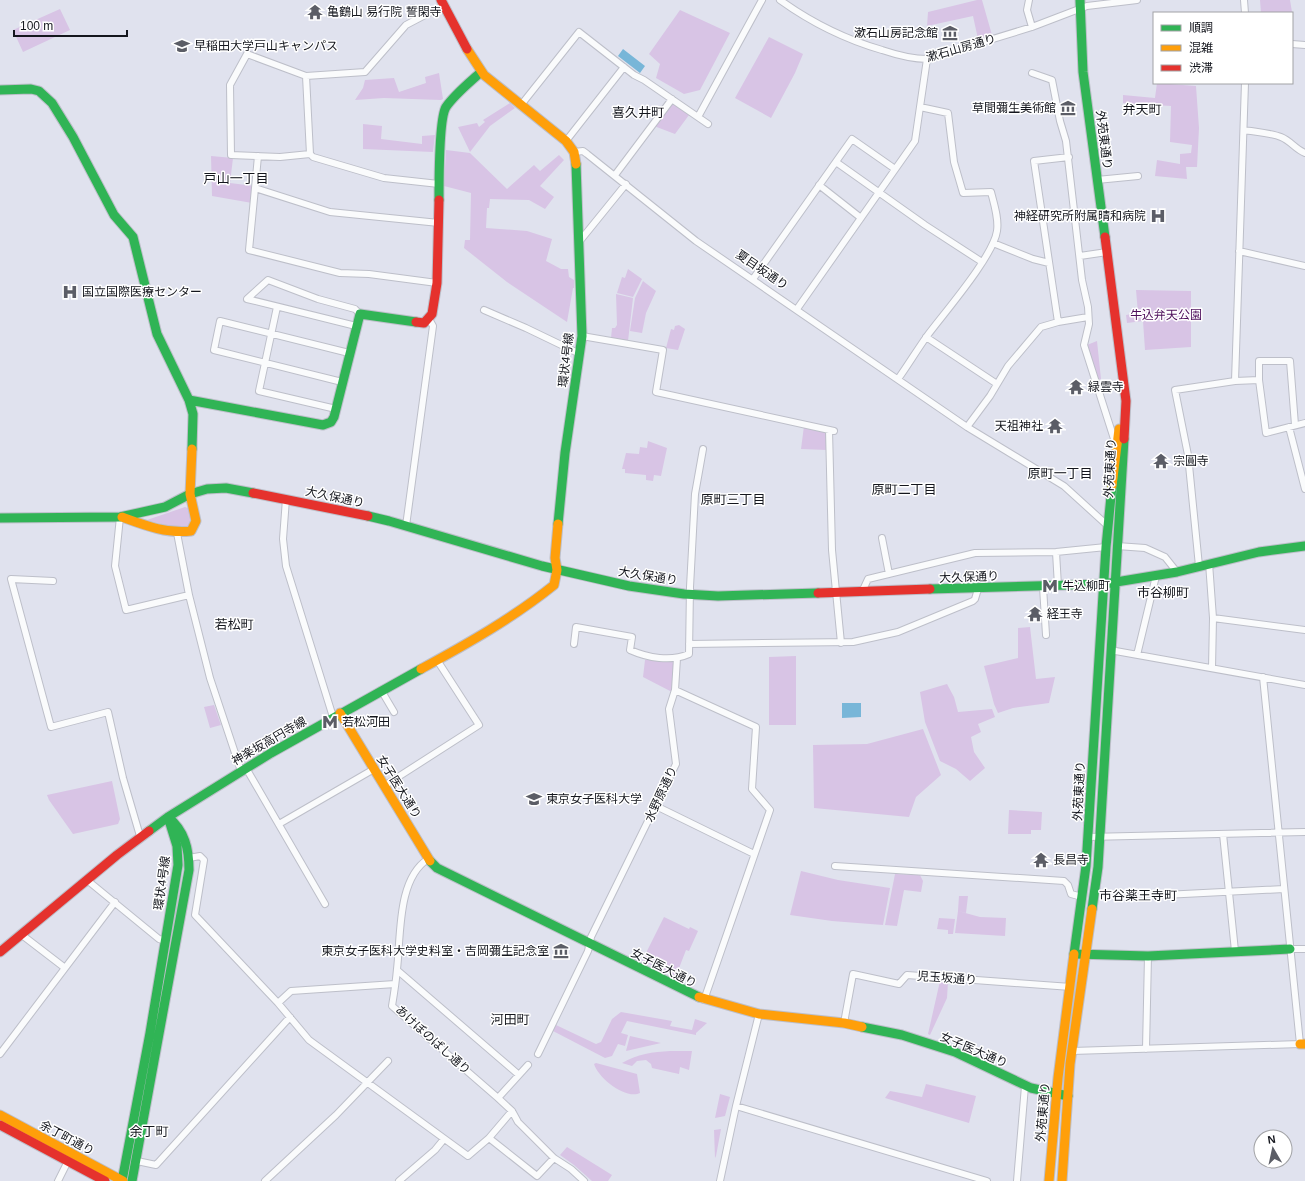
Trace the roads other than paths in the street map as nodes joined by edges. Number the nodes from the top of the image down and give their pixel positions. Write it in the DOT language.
graph roads {
  1 [pos="762,0"];
  2 [pos="780,0"];
  3 [pos="1029,0"];
  4 [pos="1137,0"];
  5 [pos="1244,0"];
  6 [pos="442,3"];
  7 [pos="1079,4"];
  8 [pos="1245,12"];
  9 [pos="1032,28"];
  10 [pos="1293,44"];
  11 [pos="1305,45"];
  12 [pos="927,59"];
  13 [pos="624,67"];
  14 [pos="481,72"];
  15 [pos="1032,73"];
  16 [pos="306,76"];
  17 [pos="1245,84"];
  18 [pos="0,90"];
  19 [pos="672,99"];
  20 [pos="521,105"];
  21 [pos="920,107"];
  22 [pos="698,117"];
  23 [pos="708,124"];
  24 [pos="1244,130"];
  25 [pos="566,141"];
  26 [pos="574,152"];
  27 [pos="1305,153"];
  28 [pos="310,154"];
  29 [pos="258,156"];
  30 [pos="1069,158"];
  31 [pos="836,162"];
  32 [pos="895,169"];
  33 [pos="615,175"];
  34 [pos="1138,176"];
  35 [pos="1097,180"];
  36 [pos="439,184"];
  37 [pos="626,184"];
  38 [pos="819,186"];
  39 [pos="255,188"];
  40 [pos="879,193"];
  41 [pos="861,218"];
  42 [pos="439,223"];
  43 [pos="580,242"];
  44 [pos="993,243"];
  45 [pos="1239,251"];
  46 [pos="1107,252"];
  47 [pos="1080,256"];
  48 [pos="982,262"];
  49 [pos="1049,263"];
  50 [pos="1305,266"];
  51 [pos="753,279"];
  52 [pos="437,283"];
  53 [pos="277,307"];
  54 [pos="797,309"];
  55 [pos="484,310"];
  56 [pos="360,314"];
  57 [pos="1088,317"];
  58 [pos="428,320"];
  59 [pos="1058,322"];
  60 [pos="356,326"];
  61 [pos="270,334"];
  62 [pos="582,336"];
  63 [pos="926,337"];
  64 [pos="349,353"];
  65 [pos="580,354"];
  66 [pos="265,363"];
  67 [pos="898,379"];
  68 [pos="1259,380"];
  69 [pos="1236,381"];
  70 [pos="342,382"];
  71 [pos="997,384"];
  72 [pos="189,400"];
  73 [pos="1126,401"];
  74 [pos="336,409"];
  75 [pos="1305,423"];
  76 [pos="1292,426"];
  77 [pos="967,427"];
  78 [pos="1116,445"];
  79 [pos="703,450"];
  80 [pos="1305,489"];
  81 [pos="190,494"];
  82 [pos="286,499"];
  83 [pos="120,517"];
  84 [pos="0,518"];
  85 [pos="406,526"];
  86 [pos="1108,526"];
  87 [pos="177,533"];
  88 [pos="882,538"];
  89 [pos="1117,546"];
  90 [pos="1305,546"];
  91 [pos="1106,547"];
  92 [pos="1056,552"];
  93 [pos="1209,563"];
  94 [pos="1199,566"];
  95 [pos="557,570"];
  96 [pos="1177,572"];
  97 [pos="889,574"];
  98 [pos="1156,576"];
  99 [pos="53,580"];
  100 [pos="1115,582"];
  101 [pos="1104,584"];
  102 [pos="1058,586"];
  103 [pos="1043,587"];
  104 [pos="978,589"];
  105 [pos="836,592"];
  106 [pos="862,592"];
  107 [pos="690,594"];
  108 [pos="189,595"];
  109 [pos="1212,618"];
  110 [pos="1305,630"];
  111 [pos="1046,635"];
  112 [pos="841,643"];
  113 [pos="574,644"];
  114 [pos="689,644"];
  115 [pos="1110,650"];
  116 [pos="1137,655"];
  117 [pos="677,658"];
  118 [pos="438,660"];
  119 [pos="1212,668"];
  120 [pos="1263,677"];
  121 [pos="1305,685"];
  122 [pos="381,690"];
  123 [pos="675,690"];
  124 [pos="394,712"];
  125 [pos="336,715"];
  126 [pos="243,769"];
  127 [pos="374,769"];
  128 [pos="384,786"];
  129 [pos="656,806"];
  130 [pos="168,817"];
  131 [pos="278,824"];
  132 [pos="1278,832"];
  133 [pos="1305,832"];
  134 [pos="1223,834"];
  135 [pos="140,836"];
  136 [pos="1088,837"];
  137 [pos="1100,837"];
  138 [pos="754,854"];
  139 [pos="189,858"];
  140 [pos="428,859"];
  141 [pos="835,866"];
  142 [pos="87,880"];
  143 [pos="1284,889"];
  144 [pos="1229,892"];
  145 [pos="1164,895"];
  146 [pos="1082,897"];
  147 [pos="115,902"];
  148 [pos="324,904"];
  149 [pos="22,935"];
  150 [pos="166,941"];
  151 [pos="590,944"];
  152 [pos="1290,949"];
  153 [pos="1305,949"];
  154 [pos="1235,951"];
  155 [pos="0,952"];
  156 [pos="1075,954"];
  157 [pos="1086,955"];
  158 [pos="1148,956"];
  159 [pos="65,968"];
  160 [pos="397,970"];
  161 [pos="395,984"];
  162 [pos="1071,987"];
  163 [pos="704,1000"];
  164 [pos="278,1003"];
  165 [pos="759,1014"];
  166 [pos="290,1018"];
  167 [pos="844,1022"];
  168 [pos="1302,1044"];
  169 [pos="1146,1049"];
  170 [pos="1072,1051"];
  171 [pos="0,1054"];
  172 [pos="538,1054"];
  173 [pos="388,1061"];
  174 [pos="528,1065"];
  175 [pos="519,1075"];
  176 [pos="369,1083"];
  177 [pos="1025,1086"];
  178 [pos="1056,1094"];
  179 [pos="1068,1096"];
  180 [pos="498,1098"];
  181 [pos="736,1106"];
  182 [pos="512,1111"];
  183 [pos="0,1115"];
  184 [pos="0,1124"];
  185 [pos="489,1138"];
  186 [pos="444,1139"];
  187 [pos="554,1158"];
  188 [pos="68,1161"];
  189 [pos="137,1162"];
  190 [pos="58,1181"];
  191 [pos="105,1181"];
  192 [pos="122,1181"];
  193 [pos="132,1181"];
  194 [pos="265,1181"];
  195 [pos="399,1181"];
  196 [pos="584,1181"];
  197 [pos="720,1181"];
  198 [pos="986,1181"];
  199 [pos="1017,1181"];
  200 [pos="1049,1181"];
  201 [pos="1062,1181"];
  1 -- 22 [label="street"];
  2 -- 12 [label="street, 漱石山房通り"];
  3 -- 9 [label="street"];
  4 -- 7 [label="street, 漱石山房通り"];
  5 -- 8 [label="street"];
  6 -- 14 [label="main road"];
  6 -- 16 [label="street"];
  7 -- 9 [label="street, 漱石山房通り"];
  7 -- 35 [label="main road, 外苑東通り"];
  9 -- 12 [label="street, 漱石山房通り"];
  10 -- 11 [label="street"];
  12 -- 21 [label="street"];
  13 -- 19 [label="street"];
  13 -- 20 [label="street"];
  13 -- 25 [label="street"];
  14 -- 20 [label="main road"];
  14 -- 36 [label="main road"];
  15 -- 30 [label="street"];
  16 -- 28 [label="street"];
  16 -- 29 [label="street"];
  17 -- 24 [label="street"];
  18 -- 72 [label="main road"];
  19 -- 22 [label="street"];
  19 -- 33 [label="street"];
  20 -- 25 [label="main road"];
  21 -- 32 [label="street"];
  21 -- 44 [label="street"];
  22 -- 23 [label="street"];
  24 -- 27 [label="street"];
  24 -- 45 [label="street"];
  25 -- 26 [label="main road"];
  26 -- 33 [label="street, 夏目坂通り"];
  26 -- 43 [label="main road, 環状4号線"];
  28 -- 29 [label="street"];
  28 -- 36 [label="street"];
  29 -- 39 [label="street"];
  30 -- 47 [label="street"];
  30 -- 49 [label="street"];
  31 -- 32 [label="street"];
  31 -- 38 [label="street"];
  31 -- 40 [label="street"];
  32 -- 40 [label="street"];
  33 -- 37 [label="street, 夏目坂通り"];
  34 -- 35 [label="street"];
  35 -- 46 [label="main road, 外苑東通り"];
  36 -- 42 [label="main road"];
  37 -- 43 [label="street"];
  37 -- 51 [label="street, 夏目坂通り"];
  38 -- 41 [label="street"];
  38 -- 51 [label="street"];
  39 -- 42 [label="street"];
  39 -- 52 [label="street"];
  40 -- 41 [label="street"];
  40 -- 48 [label="street"];
  41 -- 54 [label="street"];
  42 -- 52 [label="main road"];
  43 -- 62 [label="main road, 環状4号線"];
  44 -- 48 [label="street"];
  44 -- 49 [label="street"];
  45 -- 50 [label="street"];
  45 -- 69 [label="street"];
  46 -- 47 [label="street"];
  46 -- 73 [label="main road, 外苑東通り"];
  47 -- 57 [label="street"];
  48 -- 63 [label="street"];
  49 -- 59 [label="street"];
  51 -- 54 [label="street, 夏目坂通り"];
  52 -- 58 [label="main road"];
  53 -- 56 [label="street"];
  53 -- 60 [label="street"];
  53 -- 61 [label="street"];
  54 -- 67 [label="street, 夏目坂通り"];
  55 -- 65 [label="street"];
  56 -- 58 [label="main road"];
  56 -- 60 [label="main road"];
  57 -- 59 [label="street"];
  57 -- 78 [label="street"];
  58 -- 85 [label="street"];
  59 -- 71 [label="street"];
  60 -- 64 [label="main road"];
  61 -- 64 [label="street"];
  61 -- 66 [label="street"];
  61 -- 66 [label="street"];
  62 -- 65 [label="main road, 環状4号線"];
  62 -- 105 [label="street"];
  63 -- 67 [label="street"];
  63 -- 71 [label="street"];
  64 -- 70 [label="main road"];
  65 -- 95 [label="main road, 環状4号線"];
  66 -- 70 [label="street"];
  66 -- 74 [label="street"];
  67 -- 77 [label="street, 夏目坂通り"];
  68 -- 69 [label="street"];
  68 -- 76 [label="street"];
  68 -- 76 [label="street"];
  69 -- 94 [label="street"];
  70 -- 74 [label="main road"];
  71 -- 77 [label="street"];
  72 -- 74 [label="main road"];
  72 -- 81 [label="main road"];
  73 -- 78 [label="main road, 外苑東通り"];
  73 -- 89 [label="main road, 外苑東通り"];
  75 -- 76 [label="street"];
  76 -- 80 [label="street"];
  77 -- 86 [label="street, 夏目坂通り"];
  78 -- 86 [label="main road, 外苑東通り"];
  79 -- 107 [label="street"];
  81 -- 82 [label="main road, 大久保通り"];
  81 -- 83 [label="main road, 大久保通り"];
  81 -- 87 [label="main road"];
  82 -- 85 [label="main road, 大久保通り"];
  82 -- 125 [label="street"];
  83 -- 84 [label="main road, 大久保通り"];
  83 -- 87 [label="main road"];
  83 -- 108 [label="street"];
  85 -- 95 [label="main road, 大久保通り"];
  86 -- 91 [label="main road, 外苑東通り"];
  87 -- 108 [label="street"];
  88 -- 97 [label="street"];
  89 -- 96 [label="street"];
  89 -- 100 [label="main road, 外苑東通り"];
  90 -- 93 [label="main road, 大久保通り"];
  91 -- 92 [label="street"];
  91 -- 101 [label="main road, 外苑東通り"];
  92 -- 97 [label="street"];
  92 -- 102 [label="street"];
  93 -- 94 [label="main road, 大久保通り"];
  93 -- 109 [label="street"];
  94 -- 96 [label="main road, 大久保通り"];
  95 -- 107 [label="main road, 大久保通り"];
  95 -- 118 [label="main road, 神楽坂高円寺線"];
  96 -- 98 [label="main road, 大久保通り"];
  97 -- 106 [label="street"];
  98 -- 100 [label="main road, 大久保通り"];
  98 -- 116 [label="street"];
  99 -- 135 [label="street"];
  100 -- 101 [label="main road, 大久保通り"];
  100 -- 115 [label="main road, 外苑東通り"];
  101 -- 102 [label="main road, 大久保通り"];
  101 -- 136 [label="main road, 外苑東通り"];
  102 -- 103 [label="main road, 大久保通り"];
  103 -- 104 [label="main road, 大久保通り"];
  103 -- 111 [label="street"];
  104 -- 106 [label="main road, 大久保通り"];
  104 -- 112 [label="street"];
  105 -- 106 [label="main road, 大久保通り"];
  105 -- 107 [label="main road, 大久保通り"];
  105 -- 112 [label="street"];
  107 -- 114 [label="street"];
  108 -- 126 [label="street"];
  109 -- 110 [label="street"];
  109 -- 119 [label="street"];
  112 -- 114 [label="street"];
  113 -- 117 [label="street"];
  114 -- 117 [label="street"];
  115 -- 116 [label="street"];
  115 -- 137 [label="main road, 外苑東通り"];
  116 -- 119 [label="street"];
  117 -- 123 [label="street, 水野原通り"];
  118 -- 122 [label="main road, 神楽坂高円寺線"];
  118 -- 128 [label="street"];
  119 -- 120 [label="street"];
  120 -- 121 [label="street"];
  120 -- 132 [label="street"];
  122 -- 124 [label="street"];
  122 -- 125 [label="main road, 神楽坂高円寺線"];
  123 -- 129 [label="street, 水野原通り"];
  123 -- 138 [label="street"];
  125 -- 126 [label="main road, 神楽坂高円寺線"];
  125 -- 127 [label="main road, 女子医大通り"];
  126 -- 130 [label="main road, 神楽坂高円寺線"];
  126 -- 131 [label="street"];
  127 -- 128 [label="main road, 女子医大通り"];
  127 -- 131 [label="street"];
  128 -- 140 [label="main road, 女子医大通り"];
  129 -- 138 [label="street"];
  129 -- 151 [label="street, 水野原通り"];
  130 -- 135 [label="main road, 神楽坂高円寺線"];
  130 -- 139 [label="main road, 環状4号線"];
  130 -- 150 [label="main road, 環状4号線"];
  131 -- 148 [label="street"];
  132 -- 133 [label="street"];
  132 -- 134 [label="street"];
  132 -- 143 [label="street"];
  134 -- 137 [label="street"];
  134 -- 144 [label="street"];
  135 -- 142 [label="main road, 神楽坂高円寺線"];
  136 -- 137 [label="street"];
  136 -- 146 [label="main road, 外苑東通り"];
  137 -- 157 [label="main road, 外苑東通り"];
  138 -- 163 [label="street"];
  139 -- 164 [label="street"];
  139 -- 189 [label="main road, 環状4号線"];
  140 -- 151 [label="main road, 女子医大通り"];
  140 -- 160 [label="street, あけぼのばし通り"];
  141 -- 146 [label="street"];
  142 -- 147 [label="street"];
  142 -- 149 [label="main road, 神楽坂高円寺線"];
  143 -- 144 [label="street"];
  143 -- 152 [label="street"];
  144 -- 145 [label="street"];
  144 -- 154 [label="street"];
  146 -- 156 [label="main road, 外苑東通り"];
  147 -- 150 [label="street"];
  147 -- 159 [label="street"];
  149 -- 155 [label="main road, 神楽坂高円寺線"];
  149 -- 159 [label="street"];
  150 -- 192 [label="main road, 環状4号線"];
  151 -- 163 [label="main road, 女子医大通り"];
  151 -- 172 [label="street, 水野原通り"];
  152 -- 153 [label="street"];
  152 -- 154 [label="main road"];
  152 -- 168 [label="street"];
  154 -- 158 [label="main road"];
  156 -- 157 [label="main road"];
  156 -- 162 [label="main road, 外苑東通り"];
  157 -- 158 [label="main road"];
  157 -- 170 [label="main road, 外苑東通り"];
  158 -- 169 [label="street"];
  159 -- 171 [label="street"];
  160 -- 161 [label="street, あけぼのばし通り"];
  160 -- 175 [label="street"];
  161 -- 164 [label="street"];
  161 -- 180 [label="street, あけぼのばし通り"];
  162 -- 167 [label="street, 児玉坂通り"];
  162 -- 178 [label="main road, 外苑東通り"];
  163 -- 165 [label="main road, 女子医大通り"];
  164 -- 166 [label="street"];
  165 -- 167 [label="main road, 女子医大通り"];
  165 -- 181 [label="street"];
  166 -- 176 [label="street"];
  166 -- 189 [label="street"];
  167 -- 177 [label="main road, 女子医大通り"];
  168 -- 169 [label="street"];
  169 -- 170 [label="street"];
  170 -- 179 [label="main road, 外苑東通り"];
  173 -- 176 [label="street"];
  174 -- 175 [label="street"];
  175 -- 180 [label="street"];
  176 -- 186 [label="street"];
  176 -- 194 [label="street"];
  177 -- 178 [label="main road, 女子医大通り"];
  177 -- 199 [label="street"];
  178 -- 179 [label="main road, 女子医大通り"];
  178 -- 200 [label="main road, 外苑東通り"];
  179 -- 201 [label="main road, 外苑東通り"];
  180 -- 182 [label="street, あけぼのばし通り"];
  181 -- 197 [label="street"];
  181 -- 198 [label="street"];
  182 -- 185 [label="street"];
  182 -- 187 [label="street, あけぼのばし通り"];
  183 -- 192 [label="main road, 余丁町通り"];
  184 -- 188 [label="main road, 余丁町通り"];
  185 -- 186 [label="street"];
  185 -- 187 [label="street"];
  186 -- 195 [label="street"];
  187 -- 196 [label="street, あけぼのばし通り"];
  188 -- 190 [label="street"];
  188 -- 191 [label="main road, 余丁町通り"];
  189 -- 193 [label="main road, 環状4号線"];
}
